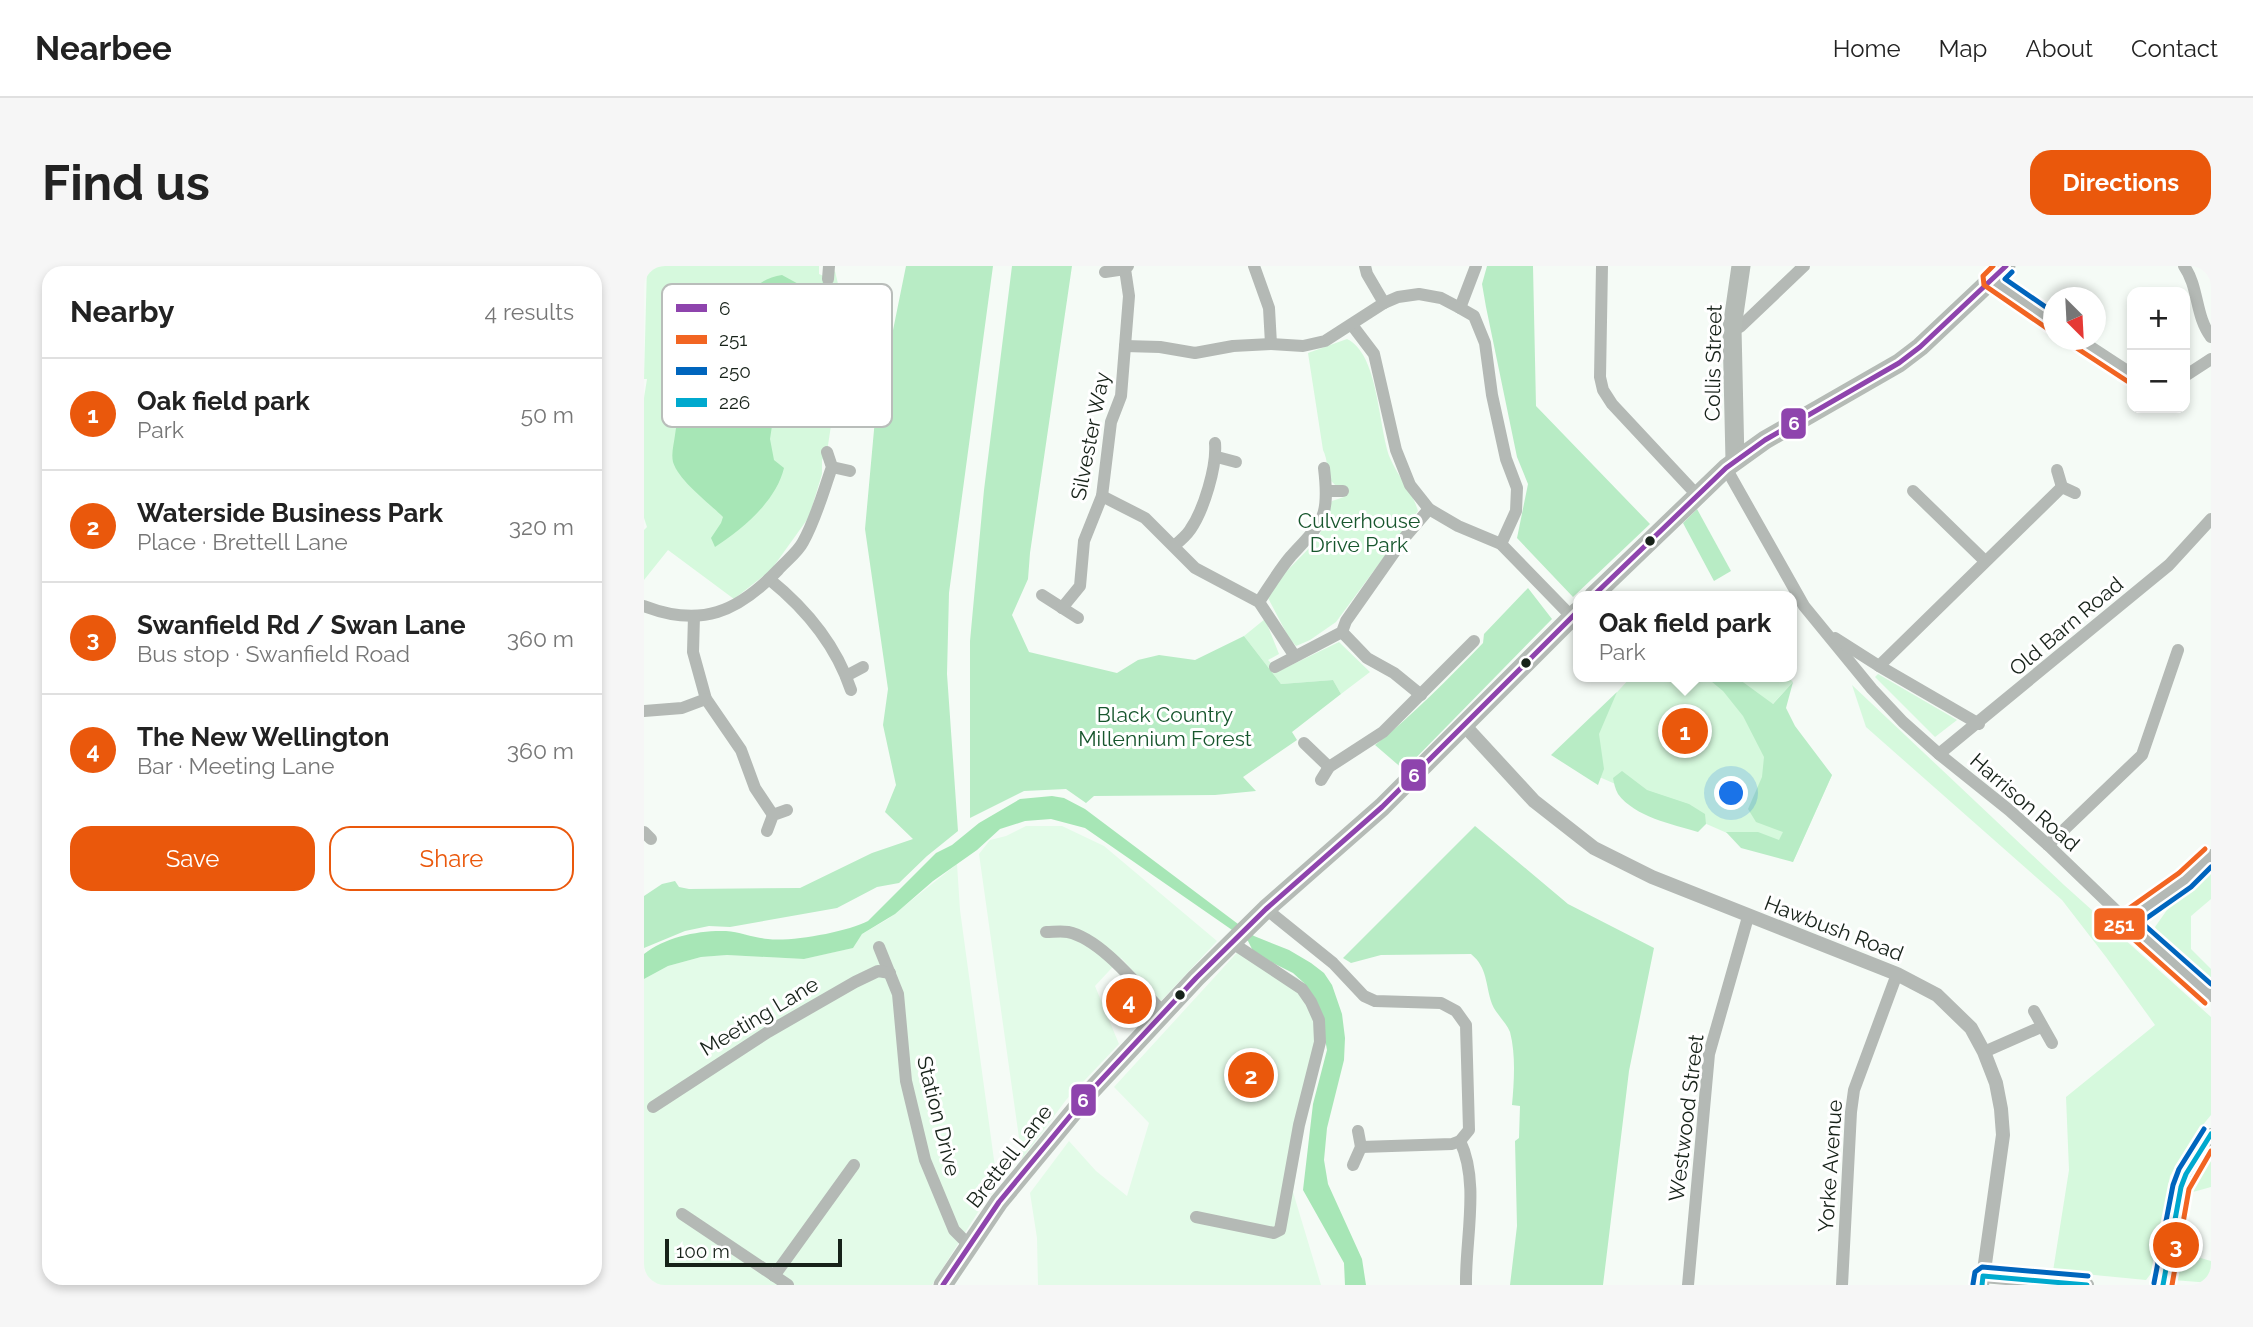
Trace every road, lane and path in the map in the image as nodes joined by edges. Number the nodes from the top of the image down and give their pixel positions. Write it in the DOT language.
graph roads {
  1 [pos="1254,266"];
  2 [pos="1365,266"];
  3 [pos="1476,266"];
  4 [pos="1602,266"];
  5 [pos="1741,266"];
  6 [pos="1804,266"];
  7 [pos="2006,266"];
  8 [pos="2184,266"];
  9 [pos="1126,268"];
  10 [pos="1105,272"];
  11 [pos="1991,281"];
  12 [pos="1384,303"];
  13 [pos="1460,308"];
  14 [pos="2043,315"];
  15 [pos="1352,325"];
  16 [pos="1732,328"];
  17 [pos="2211,337"];
  18 [pos="1271,344"];
  19 [pos="1125,346"];
  20 [pos="2095,350"];
  21 [pos="2211,359"];
  22 [pos="2127,371"];
  23 [pos="2190,373"];
  24 [pos="1215,443"];
  25 [pos="827,452"];
  26 [pos="1217,457"];
  27 [pos="1236,462"];
  28 [pos="1730,465"];
  29 [pos="832,467"];
  30 [pos="1324,468"];
  31 [pos="2057,470"];
  32 [pos="850,471"];
  33 [pos="2062,487"];
  34 [pos="1327,491"];
  35 [pos="1343,491"];
  36 [pos="1913,492"];
  37 [pos="2075,493"];
  38 [pos="1697,495"];
  39 [pos="1102,496"];
  40 [pos="1429,509"];
  41 [pos="2211,519"];
  42 [pos="1501,544"];
  43 [pos="1174,547"];
  44 [pos="1984,561"];
  45 [pos="769,579"];
  46 [pos="1598,591"];
  47 [pos="1796,591"];
  48 [pos="1797,593"];
  49 [pos="1042,595"];
  50 [pos="1259,602"];
  51 [pos="644,606"];
  52 [pos="1062,608"];
  53 [pos="1573,612"];
  54 [pos="694,616"];
  55 [pos="1573,616"];
  56 [pos="1078,618"];
  57 [pos="1823,630"];
  58 [pos="1342,632"];
  59 [pos="1474,641"];
  60 [pos="2178,650"];
  61 [pos="1294,655"];
  62 [pos="1879,666"];
  63 [pos="863,667"];
  64 [pos="1275,667"];
  65 [pos="846,676"];
  66 [pos="851,690"];
  67 [pos="1421,695"];
  68 [pos="706,699"];
  69 [pos="644,711"];
  70 [pos="1979,724"];
  71 [pos="1464,725"];
  72 [pos="1304,743"];
  73 [pos="1939,754"];
  74 [pos="1329,767"];
  75 [pos="1321,780"];
  76 [pos="787,810"];
  77 [pos="773,815"];
  78 [pos="767,831"];
  79 [pos="2048,845"];
  80 [pos="2211,855"];
  81 [pos="1266,909"];
  82 [pos="1748,917"];
  83 [pos="2127,921"];
  84 [pos="1046,932"];
  85 [pos="1232,941"];
  86 [pos="879,947"];
  87 [pos="890,973"];
  88 [pos="1897,974"];
  89 [pos="2211,996"];
  90 [pos="2034,1011"];
  91 [pos="1165,1014"];
  92 [pos="2041,1027"];
  93 [pos="2052,1043"];
  94 [pos="1984,1052"];
  95 [pos="653,1107"];
  96 [pos="1358,1131"];
  97 [pos="2209,1140"];
  98 [pos="1460,1141"];
  99 [pos="1361,1147"];
  100 [pos="854,1165"];
  101 [pos="1353,1165"];
  102 [pos="682,1213"];
  103 [pos="1196,1217"];
  104 [pos="970,1246"];
  105 [pos="774,1276"];
  106 [pos="1982,1281"];
  107 [pos="788,1285"];
  108 [pos="943,1285"];
  109 [pos="1466,1285"];
  110 [pos="1688,1285"];
  111 [pos="1842,1285"];
  112 [pos="2087,1285"];
  113 [pos="2163,1285"];
  1 -- 18 [label="street"];
  2 -- 12 [label="street"];
  3 -- 13 [label="street"];
  4 -- 38 [label="street"];
  5 -- 16 [label="main road, Collis Street"];
  6 -- 16 [label="street"];
  7 -- 11 [label="main road"];
  8 -- 17 [label="street"];
  9 -- 10 [label="street"];
  9 -- 19 [label="street, Silvester Way"];
  11 -- 14 [label="street"];
  11 -- 28 [label="main road"];
  12 -- 13 [label="street"];
  12 -- 15 [label="street"];
  13 -- 42 [label="street"];
  15 -- 18 [label="street"];
  15 -- 40 [label="street"];
  16 -- 28 [label="main road, Collis Street"];
  18 -- 19 [label="street"];
  19 -- 39 [label="street, Silvester Way"];
  20 -- 22 [label="street"];
  21 -- 23 [label="street"];
  24 -- 26 [label="street"];
  25 -- 29 [label="street"];
  26 -- 27 [label="street"];
  26 -- 43 [label="street"];
  28 -- 38 [label="main road"];
  28 -- 47 [label="street, Harrison Road"];
  29 -- 32 [label="street"];
  29 -- 45 [label="street"];
  30 -- 34 [label="street"];
  31 -- 33 [label="street"];
  33 -- 37 [label="street"];
  33 -- 44 [label="street"];
  34 -- 35 [label="street"];
  34 -- 50 [label="street"];
  36 -- 44 [label="street"];
  38 -- 46 [label="main road"];
  39 -- 43 [label="street"];
  39 -- 52 [label="street, Silvester Way"];
  40 -- 42 [label="street"];
  40 -- 58 [label="street"];
  41 -- 70 [label="street, Old Barn Road"];
  42 -- 53 [label="street"];
  43 -- 50 [label="street"];
  44 -- 62 [label="street"];
  45 -- 54 [label="street"];
  45 -- 65 [label="street"];
  48 -- 57 [label="street, Harrison Road"];
  49 -- 52 [label="street"];
  50 -- 61 [label="street"];
  51 -- 54 [label="street"];
  52 -- 56 [label="street"];
  54 -- 68 [label="street"];
  55 -- 71 [label="main road, Brettell Lane"];
  57 -- 62 [label="street, Harrison Road"];
  57 -- 73 [label="street, Harrison Road"];
  58 -- 61 [label="street"];
  58 -- 67 [label="street"];
  59 -- 67 [label="street"];
  60 -- 79 [label="street"];
  61 -- 64 [label="street"];
  62 -- 70 [label="street, Harrison Road"];
  63 -- 65 [label="street"];
  65 -- 66 [label="street"];
  67 -- 74 [label="street"];
  68 -- 69 [label="street"];
  68 -- 77 [label="street"];
  70 -- 73 [label="street, Old Barn Road"];
  71 -- 81 [label="main road, Brettell Lane"];
  71 -- 82 [label="street, Hawbush Road"];
  72 -- 74 [label="street"];
  73 -- 79 [label="street, Harrison Road"];
  74 -- 75 [label="street"];
  76 -- 77 [label="street"];
  77 -- 78 [label="street"];
  79 -- 83 [label="street, Harrison Road"];
  80 -- 83 [label="street"];
  81 -- 85 [label="main road, Brettell Lane"];
  81 -- 98 [label="street"];
  82 -- 88 [label="street, Hawbush Road"];
  82 -- 110 [label="street, Westwood Street"];
  83 -- 89 [label="street, Harrison Road"];
  84 -- 91 [label="street"];
  85 -- 91 [label="main road, Brettell Lane"];
  85 -- 103 [label="street"];
  86 -- 87 [label="street, Station Drive"];
  87 -- 95 [label="street, Meeting Lane"];
  87 -- 104 [label="street, Station Drive"];
  88 -- 94 [label="street, Hawbush Road"];
  88 -- 111 [label="street, Yorke Avenue"];
  90 -- 92 [label="street"];
  91 -- 104 [label="main road, Brettell Lane"];
  92 -- 93 [label="street"];
  92 -- 94 [label="street"];
  94 -- 106 [label="street, Hawbush Road"];
  96 -- 99 [label="street"];
  97 -- 113 [label="street"];
  98 -- 99 [label="street"];
  98 -- 109 [label="street"];
  99 -- 101 [label="street"];
  100 -- 105 [label="street"];
  102 -- 105 [label="street"];
  104 -- 108 [label="main road, Brettell Lane"];
  105 -- 107 [label="street"];
  106 -- 112 [label="street"];
}
